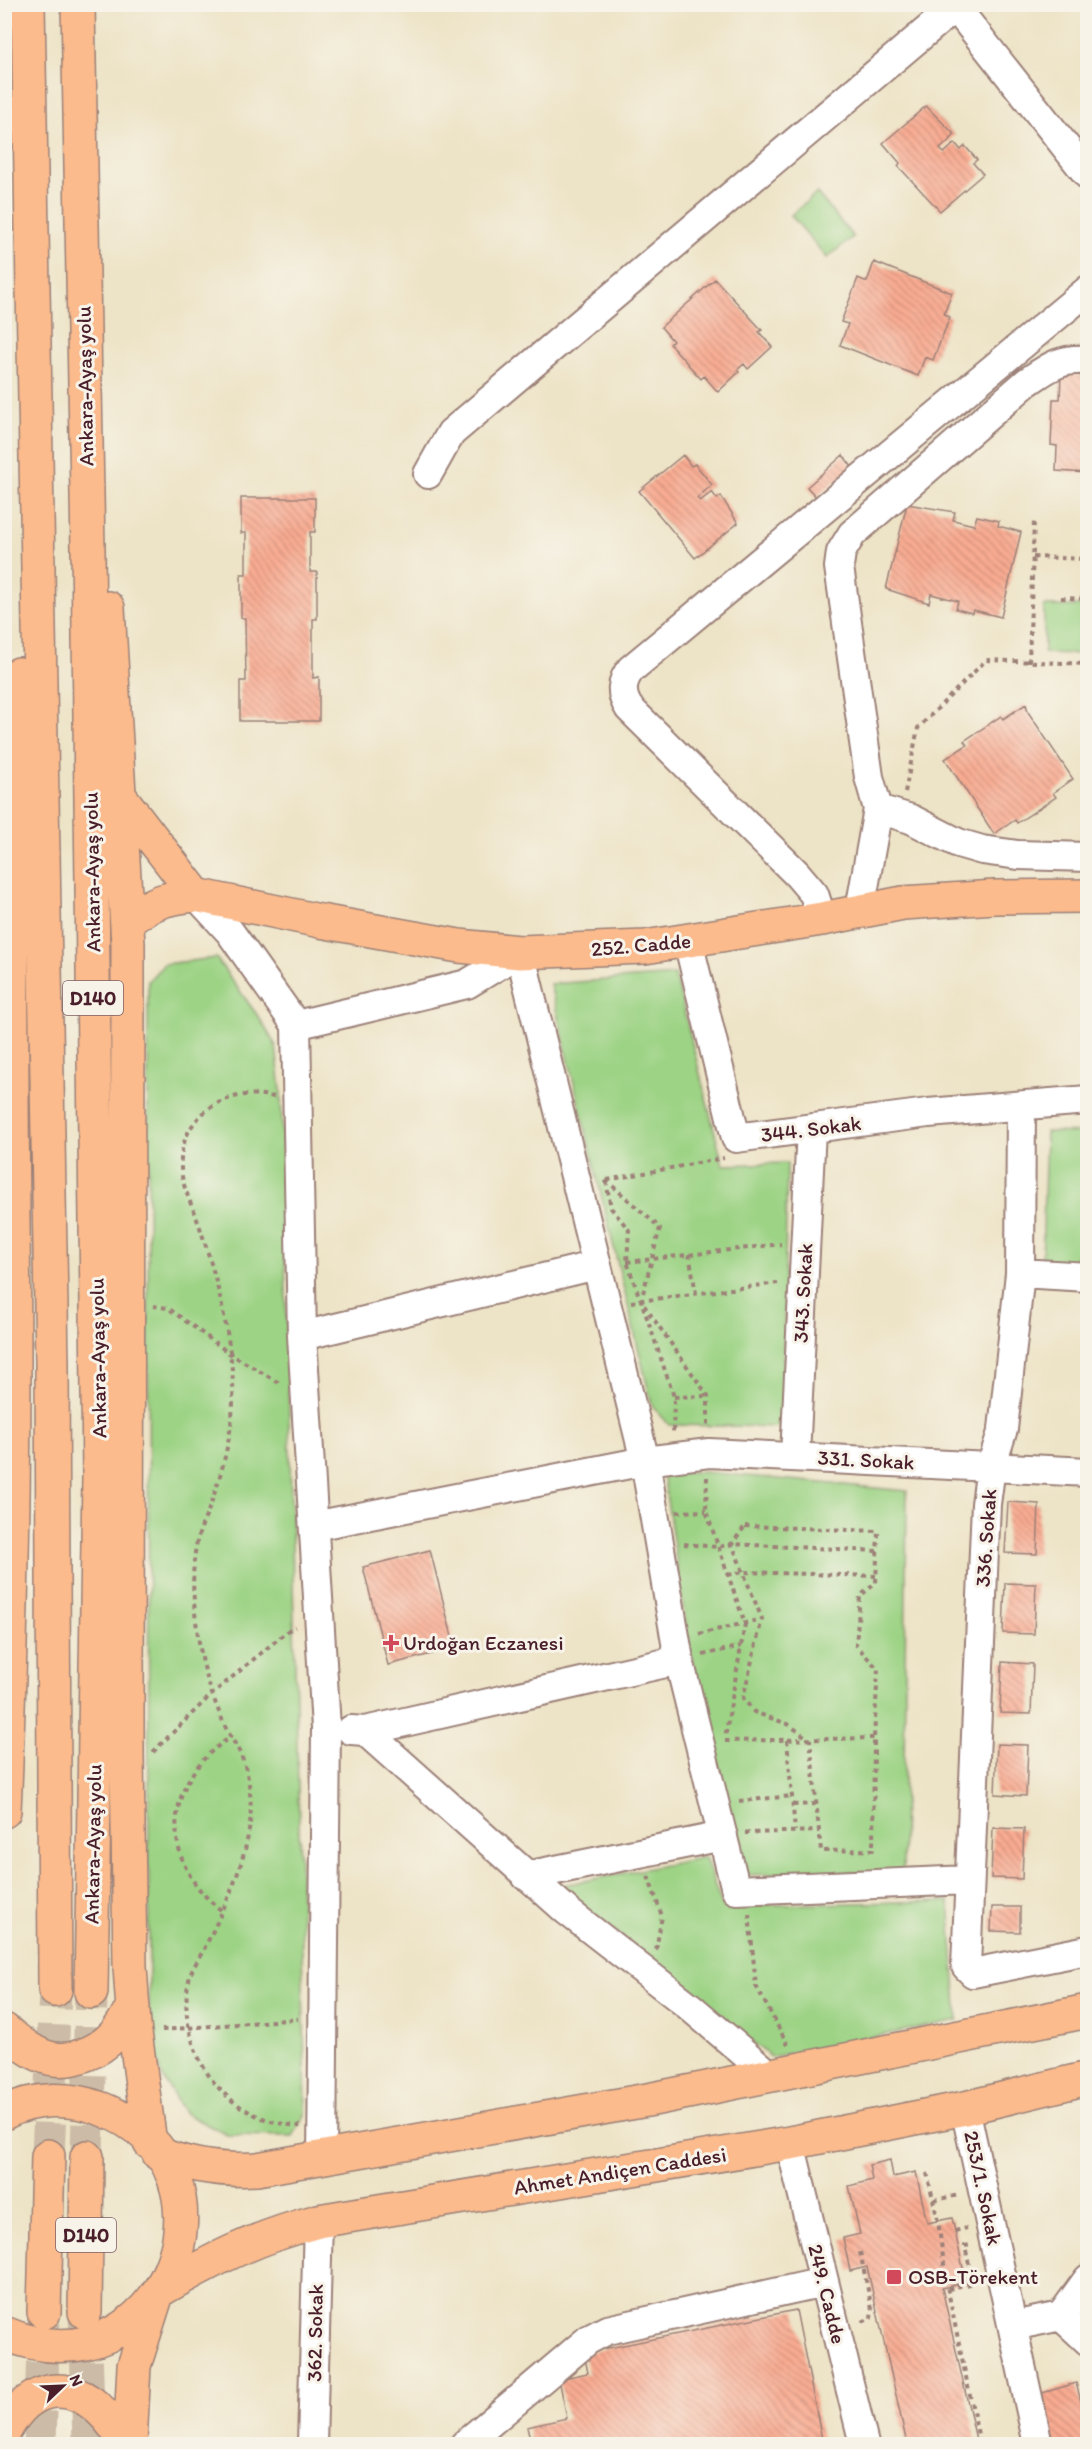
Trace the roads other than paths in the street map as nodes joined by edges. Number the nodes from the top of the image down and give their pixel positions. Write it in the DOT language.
graph roads {
  1 [pos="27,4"];
  2 [pos="78,4"];
  3 [pos="954,6"];
  4 [pos="1088,175"];
  5 [pos="1088,290"];
  6 [pos="1088,360"];
  7 [pos="428,474"];
  8 [pos="88,549"];
  9 [pos="37,576"];
  10 [pos="118,794"];
  11 [pos="889,813"];
  12 [pos="1088,856"];
  13 [pos="196,895"];
  14 [pos="1088,896"];
  15 [pos="860,910"];
  16 [pos="822,919"];
  17 [pos="127,921"];
  18 [pos="688,941"];
  19 [pos="520,952"];
  20 [pos="296,1025"];
  21 [pos="1088,1100"];
  22 [pos="1021,1106"];
  23 [pos="812,1129"];
  24 [pos="597,1265"];
  25 [pos="1020,1273"];
  26 [pos="1088,1276"];
  27 [pos="302,1336"];
  28 [pos="795,1456"];
  29 [pos="645,1461"];
  30 [pos="991,1467"];
  31 [pos="1088,1472"];
  32 [pos="314,1526"];
  33 [pos="678,1650"];
  34 [pos="326,1728"];
  35 [pos="365,1731"];
  36 [pos="4,1812"];
  37 [pos="730,1834"];
  38 [pos="526,1876"];
  39 [pos="969,1880"];
  40 [pos="1088,1950"];
  41 [pos="55,1990"];
  42 [pos="91,1992"];
  43 [pos="1088,2011"];
  44 [pos="134,2020"];
  45 [pos="4,2030"];
  46 [pos="786,2072"];
  47 [pos="1088,2078"];
  48 [pos="965,2108"];
  49 [pos="4,2113"];
  50 [pos="322,2143"];
  51 [pos="790,2143"];
  52 [pos="155,2148"];
  53 [pos="48,2156"];
  54 [pos="87,2157"];
  55 [pos="318,2221"];
  56 [pos="1088,2279"];
  57 [pos="824,2282"];
  58 [pos="159,2294"];
  59 [pos="44,2312"];
  60 [pos="85,2312"];
  61 [pos="1060,2316"];
  62 [pos="1013,2326"];
  63 [pos="4,2333"];
  64 [pos="1088,2341"];
  65 [pos="4,2432"];
  66 [pos="125,2445"];
  67 [pos="130,2445"];
  68 [pos="312,2445"];
  69 [pos="465,2445"];
  70 [pos="864,2445"];
  71 [pos="1038,2445"];
  1 -- 9 [label="main road, Ankara-Ayaş yolu / D140"];
  2 -- 8 [label="main road, Ankara-Ayaş yolu / D140"];
  3 -- 4 [label="street"];
  3 -- 7 [label="street"];
  5 -- 16 [label="street"];
  6 -- 11 [label="street"];
  8 -- 10 [label="main road"];
  8 -- 42 [label="main road, Ankara-Ayaş yolu / D140"];
  9 -- 36 [label="main road"];
  9 -- 41 [label="main road, Ankara-Ayaş yolu / D140"];
  10 -- 13 [label="main road"];
  10 -- 17 [label="main road"];
  11 -- 12 [label="street"];
  11 -- 15 [label="street"];
  13 -- 17 [label="main road, 252. Cadde"];
  13 -- 19 [label="main road, 252. Cadde"];
  13 -- 20 [label="street"];
  14 -- 15 [label="main road, 252. Cadde"];
  15 -- 16 [label="main road, 252. Cadde"];
  16 -- 18 [label="main road, 252. Cadde"];
  17 -- 44 [label="main road"];
  18 -- 19 [label="main road, 252. Cadde"];
  18 -- 23 [label="street, 344. Sokak"];
  19 -- 20 [label="street"];
  19 -- 24 [label="street"];
  20 -- 27 [label="street"];
  21 -- 22 [label="street, 344. Sokak"];
  22 -- 23 [label="street, 344. Sokak"];
  22 -- 25 [label="street, 336. Sokak"];
  23 -- 28 [label="street, 343. Sokak"];
  24 -- 27 [label="street"];
  24 -- 29 [label="street"];
  25 -- 26 [label="street"];
  25 -- 30 [label="street, 336. Sokak"];
  27 -- 32 [label="street"];
  28 -- 29 [label="street, 331. Sokak"];
  28 -- 30 [label="street, 331. Sokak"];
  29 -- 32 [label="street, 331. Sokak"];
  29 -- 33 [label="street"];
  30 -- 31 [label="street, 331. Sokak"];
  30 -- 39 [label="street, 336. Sokak"];
  32 -- 34 [label="street"];
  33 -- 35 [label="street"];
  33 -- 37 [label="street"];
  34 -- 35 [label="street"];
  34 -- 50 [label="street"];
  35 -- 38 [label="street"];
  37 -- 38 [label="street"];
  37 -- 39 [label="street"];
  38 -- 46 [label="street"];
  39 -- 40 [label="street, 336. Sokak"];
  43 -- 46 [label="main road"];
  44 -- 45 [label="main road"];
  44 -- 52 [label="main road"];
  46 -- 50 [label="main road"];
  47 -- 48 [label="main road, Ahmet Andiçen Caddesi"];
  48 -- 51 [label="main road, Ahmet Andiçen Caddesi"];
  48 -- 62 [label="street, 253/1. Sokak"];
  49 -- 52 [label="main road"];
  50 -- 52 [label="main road"];
  51 -- 55 [label="main road, Ahmet Andiçen Caddesi"];
  51 -- 57 [label="street, 249. Cadde"];
  52 -- 58 [label="main road"];
  53 -- 59 [label="main road, D140"];
  54 -- 60 [label="main road, D140"];
  55 -- 58 [label="main road, Ahmet Andiçen Caddesi"];
  55 -- 68 [label="street, 362. Sokak"];
  56 -- 61 [label="street"];
  57 -- 69 [label="street"];
  57 -- 70 [label="street, 249. Cadde"];
  58 -- 63 [label="main road"];
  58 -- 67 [label="main road"];
  61 -- 62 [label="street"];
  61 -- 64 [label="street"];
  62 -- 71 [label="street, 253/1. Sokak"];
  65 -- 66 [label="main road"];
}
